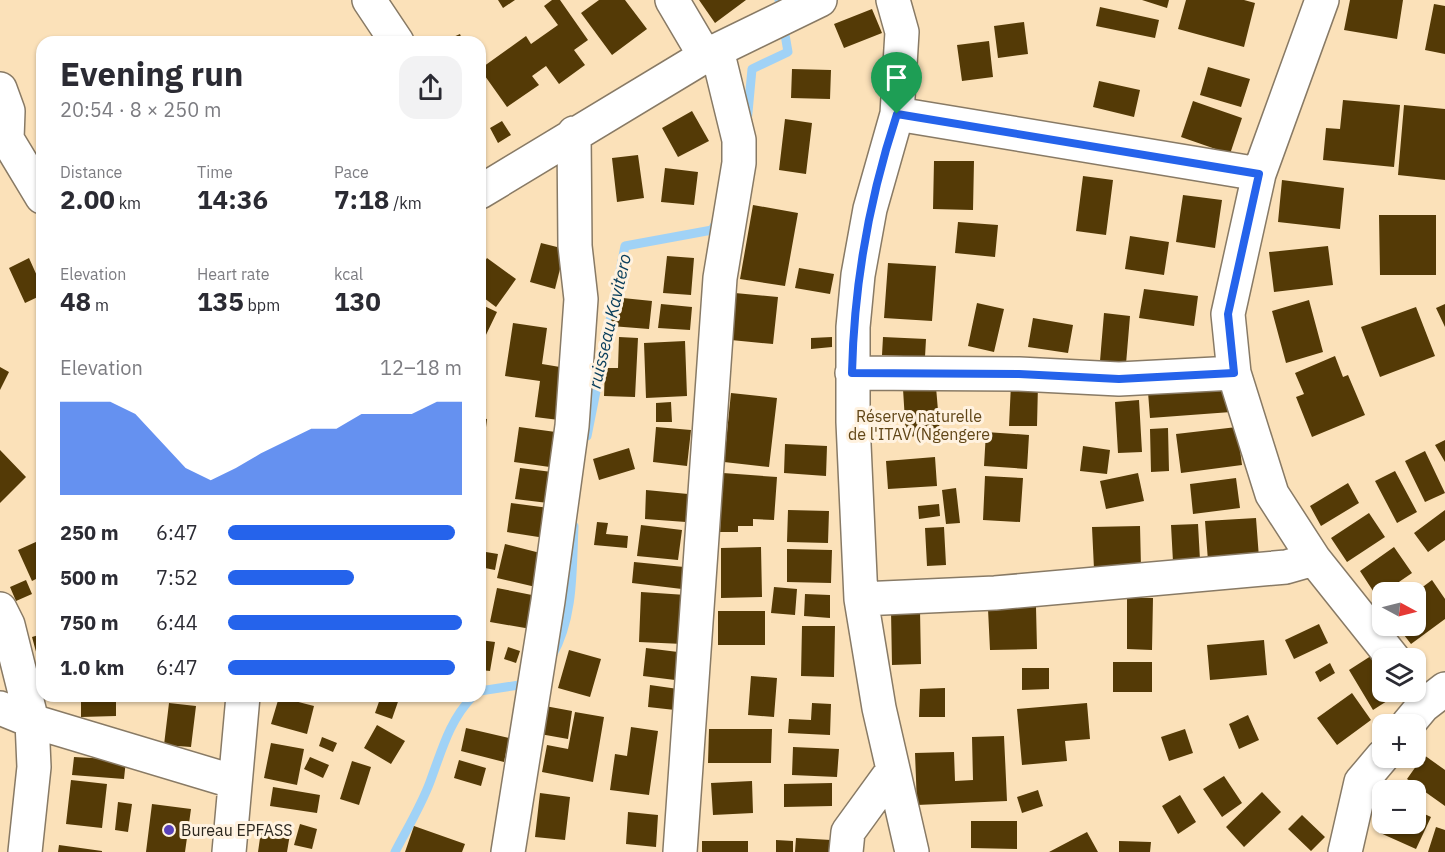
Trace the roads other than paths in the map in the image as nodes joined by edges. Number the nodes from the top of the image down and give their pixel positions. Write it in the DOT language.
graph roads {
  1 [pos="369,0"];
  2 [pos="672,0"];
  3 [pos="820,0"];
  4 [pos="892,0"];
  5 [pos="1322,0"];
  6 [pos="393,36"];
  7 [pos="711,53"];
  8 [pos="0,89"];
  9 [pos="897,114"];
  10 [pos="574,133"];
  11 [pos="3,138"];
  12 [pos="1259,174"];
  13 [pos="486,182"];
  14 [pos="36,188"];
  15 [pos="852,373"];
  16 [pos="1234,373"];
  17 [pos="1314,559"];
  18 [pos="861,599"];
  19 [pos="0,609"];
  20 [pos="1386,648"];
  21 [pos="242,702"];
  22 [pos="0,708"];
  23 [pos="33,721"];
  24 [pos="1373,768"];
  25 [pos="893,770"];
  26 [pos="235,782"];
  27 [pos="25,852"];
  28 [pos="229,852"];
  29 [pos="508,852"];
  30 [pos="680,852"];
  31 [pos="846,852"];
  32 [pos="912,852"];
  33 [pos="1346,852"];
  1 -- 6 [label="street"];
  2 -- 7 [label="street"];
  3 -- 7 [label="street"];
  4 -- 9 [label="street"];
  5 -- 12 [label="street"];
  7 -- 10 [label="street"];
  7 -- 30 [label="street"];
  8 -- 11 [label="street"];
  9 -- 12 [label="street"];
  9 -- 15 [label="street"];
  10 -- 13 [label="street"];
  10 -- 29 [label="street"];
  11 -- 14 [label="street"];
  12 -- 16 [label="street"];
  15 -- 16 [label="street"];
  15 -- 18 [label="street"];
  16 -- 17 [label="street"];
  17 -- 18 [label="street"];
  17 -- 20 [label="street"];
  18 -- 25 [label="street"];
  19 -- 23 [label="street"];
  21 -- 26 [label="street"];
  22 -- 23 [label="street"];
  23 -- 26 [label="street"];
  23 -- 27 [label="street"];
  24 -- 33 [label="street"];
  25 -- 31 [label="street"];
  25 -- 32 [label="street"];
  26 -- 28 [label="street"];
}
